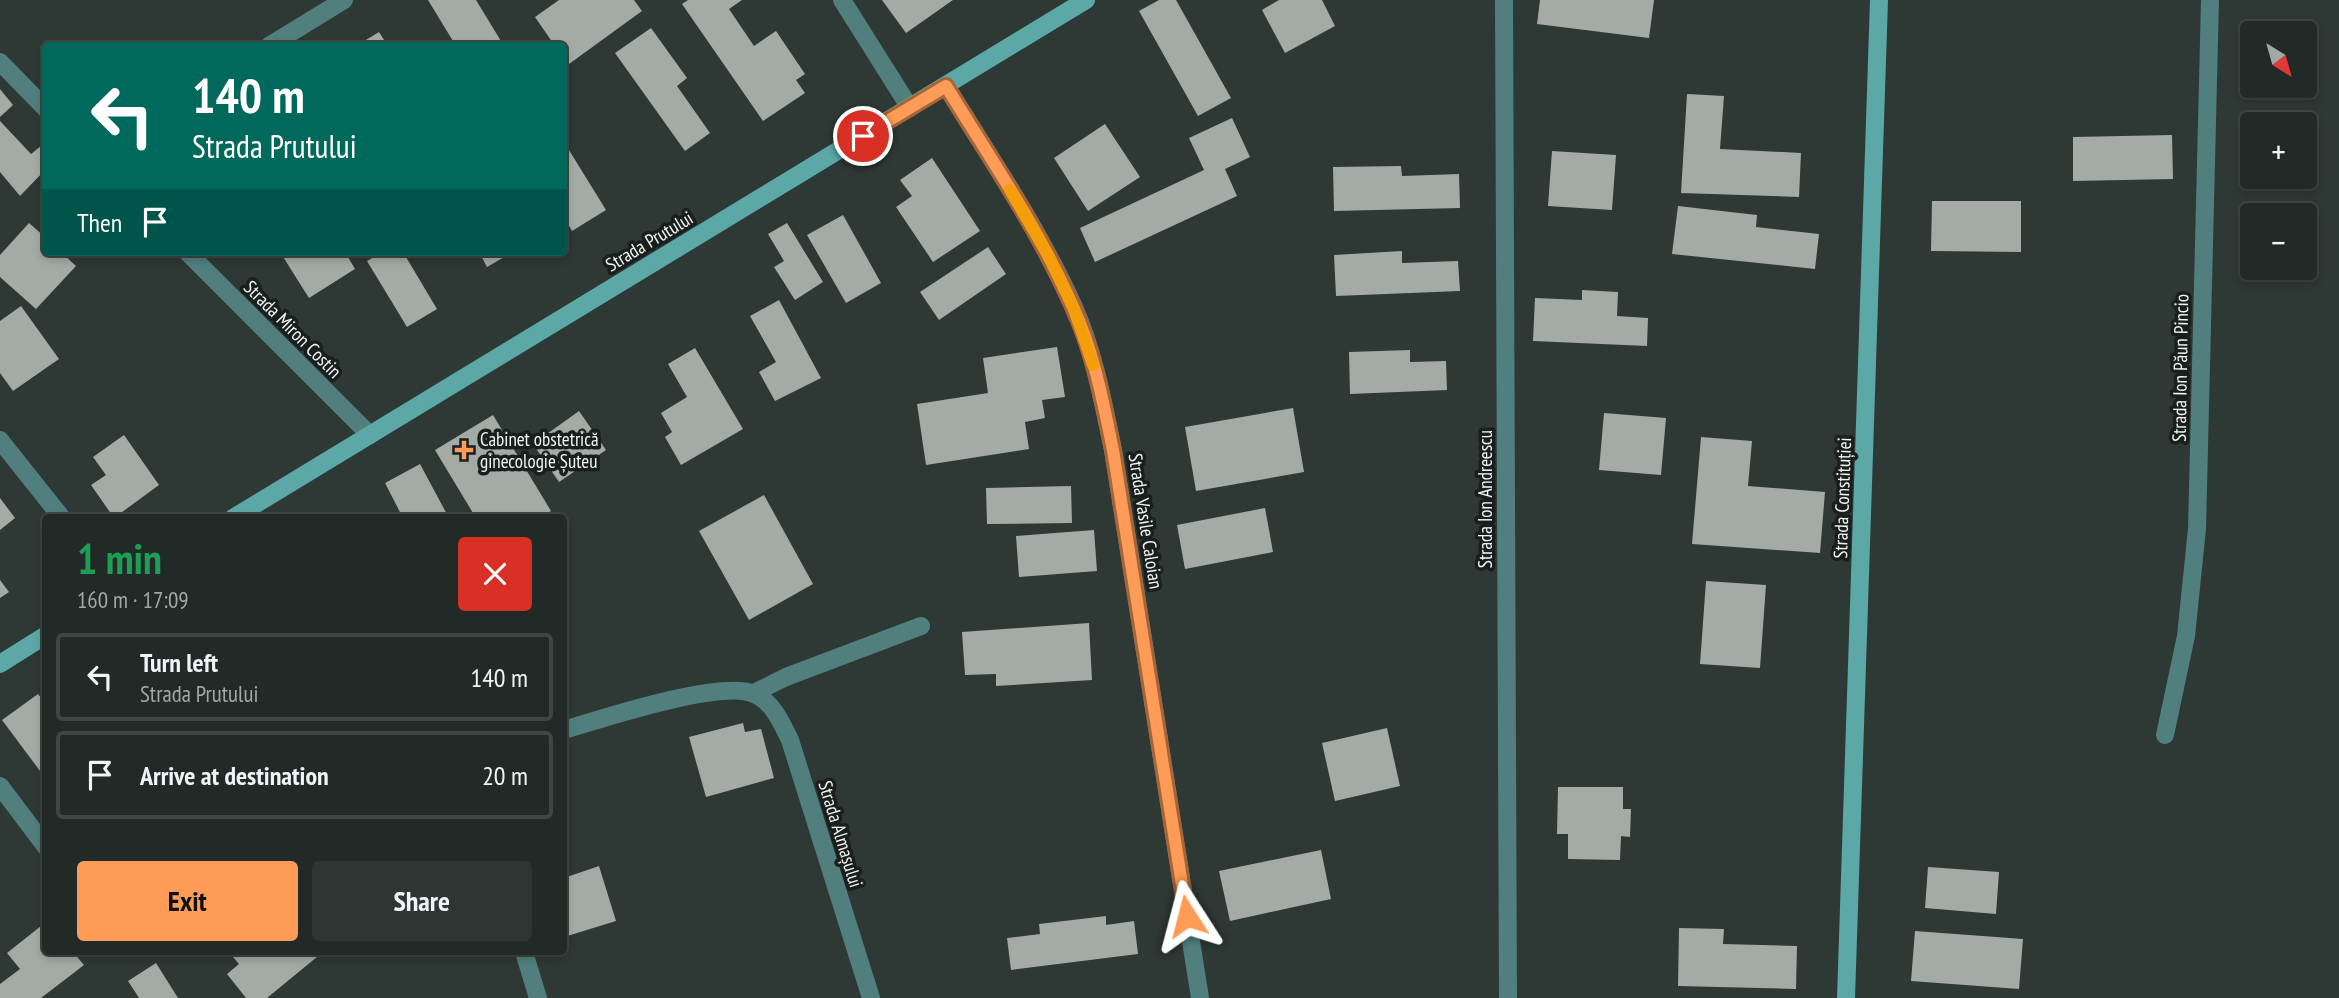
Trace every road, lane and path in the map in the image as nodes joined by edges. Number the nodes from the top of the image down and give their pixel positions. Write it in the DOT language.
graph roads {
  1 [pos="344,0"];
  2 [pos="842,0"];
  3 [pos="1086,0"];
  4 [pos="1504,0"];
  5 [pos="1879,0"];
  6 [pos="2210,0"];
  7 [pos="276,42"];
  8 [pos="0,62"];
  9 [pos="946,86"];
  10 [pos="42,105"];
  11 [pos="910,108"];
  12 [pos="191,256"];
  13 [pos="370,435"];
  14 [pos="0,440"];
  15 [pos="59,514"];
  16 [pos="240,514"];
  17 [pos="921,626"];
  18 [pos="42,638"];
  19 [pos="0,664"];
  20 [pos="754,693"];
  21 [pos="567,729"];
  22 [pos="2165,735"];
  23 [pos="0,786"];
  24 [pos="42,842"];
  25 [pos="525,955"];
  26 [pos="538,998"];
  27 [pos="871,998"];
  28 [pos="1200,998"];
  29 [pos="1508,998"];
  30 [pos="1846,998"];
  1 -- 7 [label="street"];
  2 -- 11 [label="street"];
  3 -- 9 [label="street, Strada Prutului"];
  4 -- 29 [label="street, Strada Ion Andreescu"];
  5 -- 30 [label="street, Strada Constituției"];
  6 -- 22 [label="street, Strada Ion Păun Pincio"];
  8 -- 10 [label="street"];
  9 -- 11 [label="street, Strada Prutului"];
  9 -- 28 [label="street, Strada Vasile Caloian"];
  11 -- 13 [label="street, Strada Prutului"];
  12 -- 13 [label="street, Strada Miron Costin"];
  13 -- 16 [label="street, Strada Prutului"];
  14 -- 15 [label="street"];
  17 -- 20 [label="street"];
  18 -- 19 [label="street"];
  20 -- 21 [label="street"];
  20 -- 27 [label="street, Strada Almașului"];
  23 -- 24 [label="street"];
  25 -- 26 [label="street"];
}
